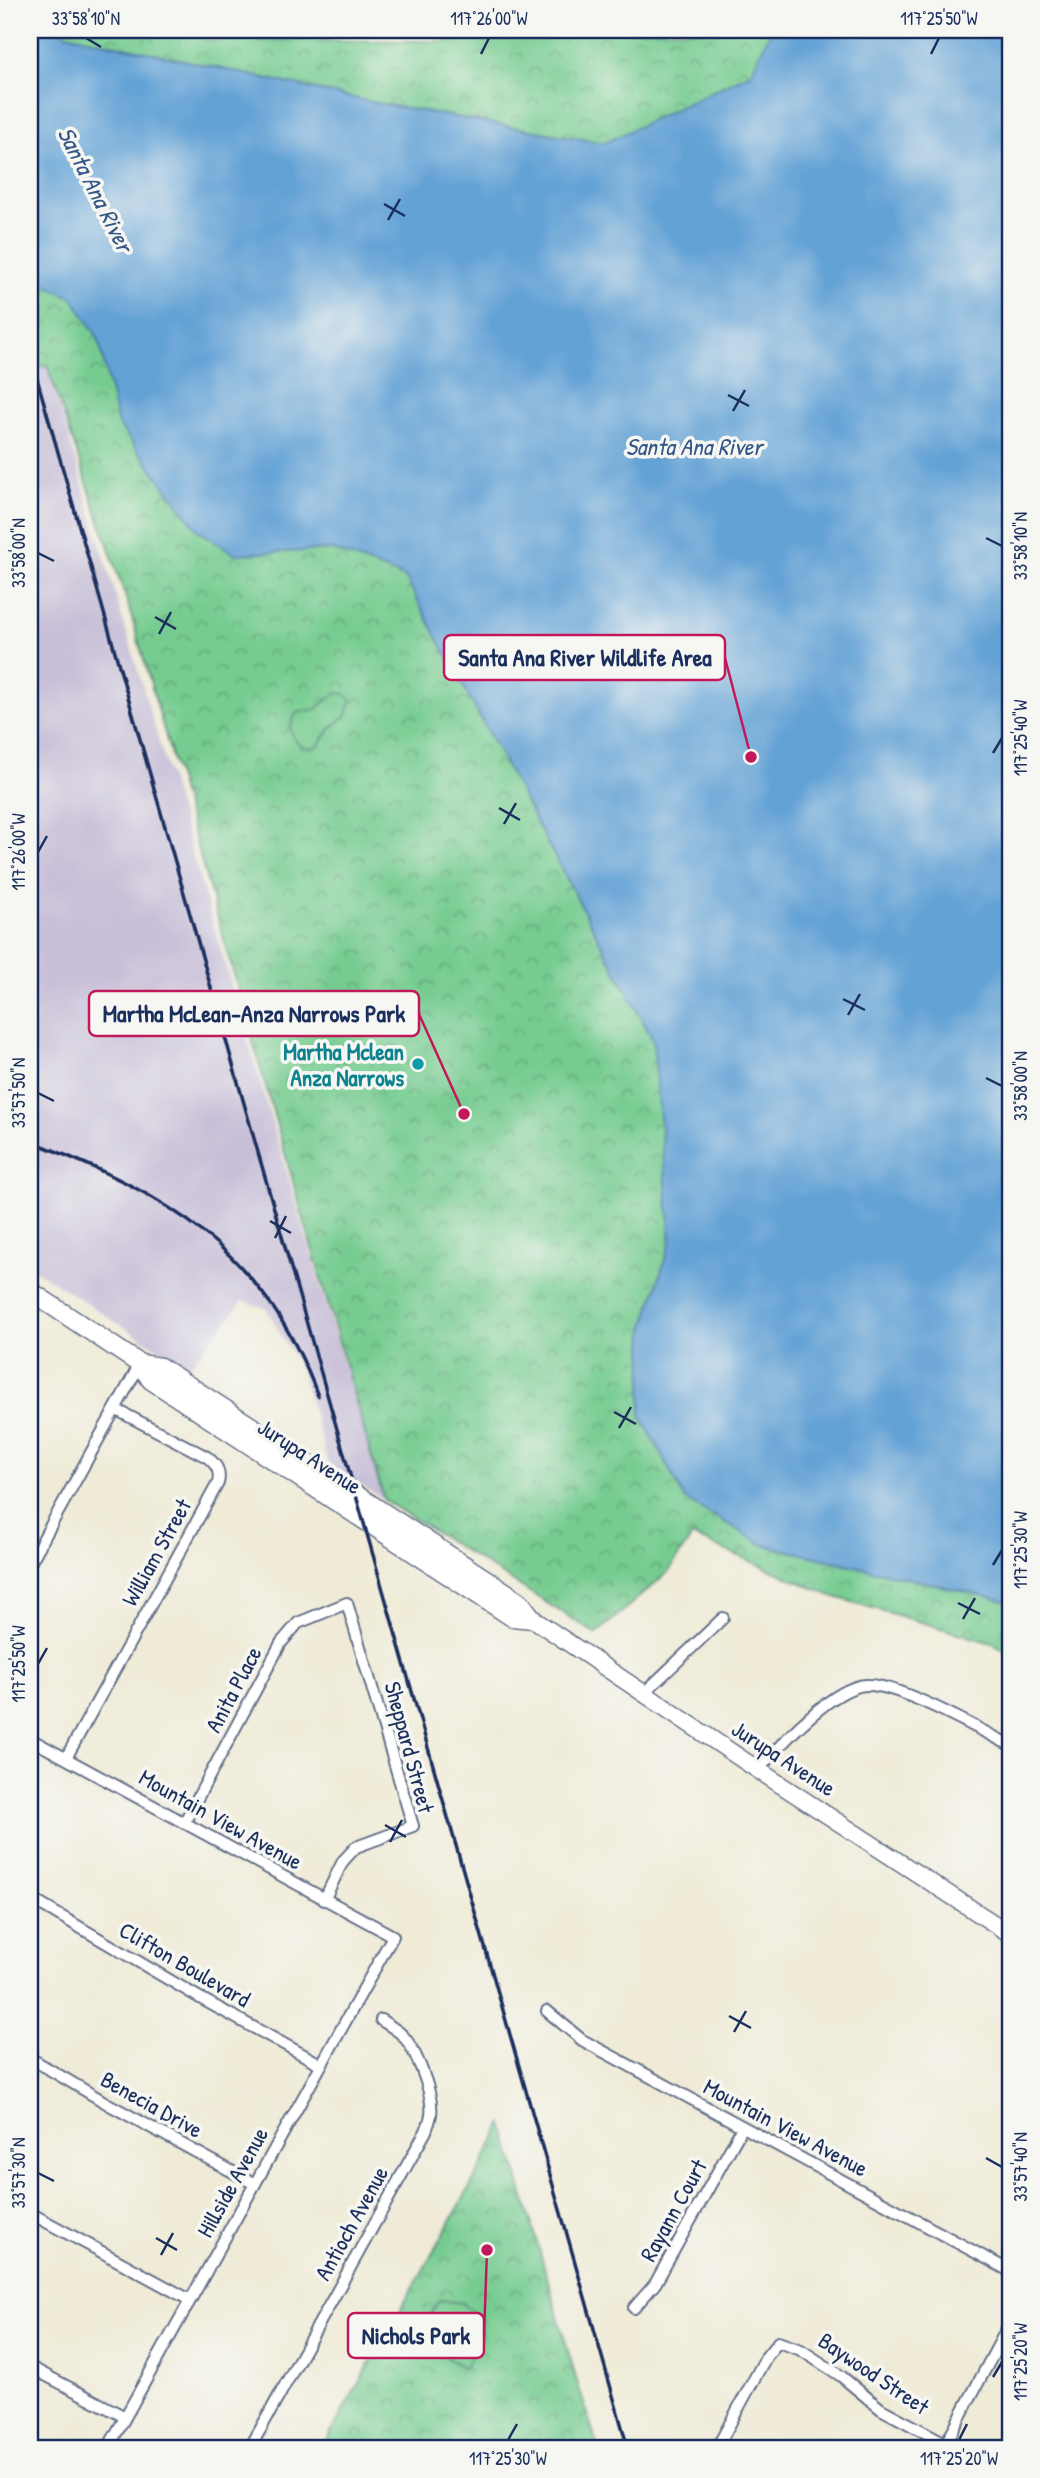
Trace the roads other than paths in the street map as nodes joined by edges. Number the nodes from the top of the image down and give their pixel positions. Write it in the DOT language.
graph roads {
  1 [pos="30,1291"];
  2 [pos="141,1364"];
  3 [pos="116,1409"];
  4 [pos="30,1563"];
  5 [pos="347,1603"];
  6 [pos="723,1618"];
  7 [pos="533,1619"];
  8 [pos="643,1694"];
  9 [pos="30,1739"];
  10 [pos="1010,1745"];
  11 [pos="66,1758"];
  12 [pos="758,1770"];
  13 [pos="184,1823"];
  14 [pos="30,1898"];
  15 [pos="324,1899"];
  16 [pos="1010,1934"];
  17 [pos="393,1936"];
  18 [pos="547,2011"];
  19 [pos="381,2020"];
  20 [pos="30,2058"];
  21 [pos="320,2064"];
  22 [pos="742,2128"];
  23 [pos="255,2183"];
  24 [pos="30,2213"];
  25 [pos="1010,2272"];
  26 [pos="190,2300"];
  27 [pos="635,2308"];
  28 [pos="1010,2323"];
  29 [pos="30,2367"];
  30 [pos="125,2417"];
  31 [pos="720,2446"];
  32 [pos="944,2446"];
  33 [pos="108,2448"];
  34 [pos="250,2448"];
  1 -- 2 [label="main road, Jurupa Avenue"];
  2 -- 3 [label="street"];
  2 -- 7 [label="main road, Jurupa Avenue"];
  3 -- 4 [label="street"];
  3 -- 11 [label="street, William Street"];
  5 -- 13 [label="street, Anita Place"];
  5 -- 15 [label="street, Sheppard Street"];
  6 -- 8 [label="street"];
  7 -- 8 [label="main road, Jurupa Avenue"];
  8 -- 12 [label="main road, Jurupa Avenue"];
  9 -- 11 [label="street, Mountain View Avenue"];
  10 -- 12 [label="street"];
  11 -- 13 [label="street, Mountain View Avenue"];
  12 -- 16 [label="main road, Jurupa Avenue"];
  13 -- 15 [label="street, Mountain View Avenue"];
  14 -- 21 [label="street, Clifton Boulevard"];
  15 -- 17 [label="street, Mountain View Avenue"];
  17 -- 21 [label="street, Hillside Avenue"];
  18 -- 22 [label="street, Mountain View Avenue"];
  19 -- 34 [label="street, Antioch Avenue"];
  20 -- 23 [label="street, Benecia Drive"];
  21 -- 23 [label="street, Hillside Avenue"];
  22 -- 25 [label="street, Mountain View Avenue"];
  22 -- 27 [label="street, Rayann Court"];
  23 -- 26 [label="street, Hillside Avenue"];
  24 -- 26 [label="street"];
  26 -- 30 [label="street, Hillside Avenue"];
  28 -- 32 [label="street"];
  29 -- 30 [label="street"];
  30 -- 33 [label="street, Hillside Avenue"];
  31 -- 32 [label="street, Baywood Street"];
}
